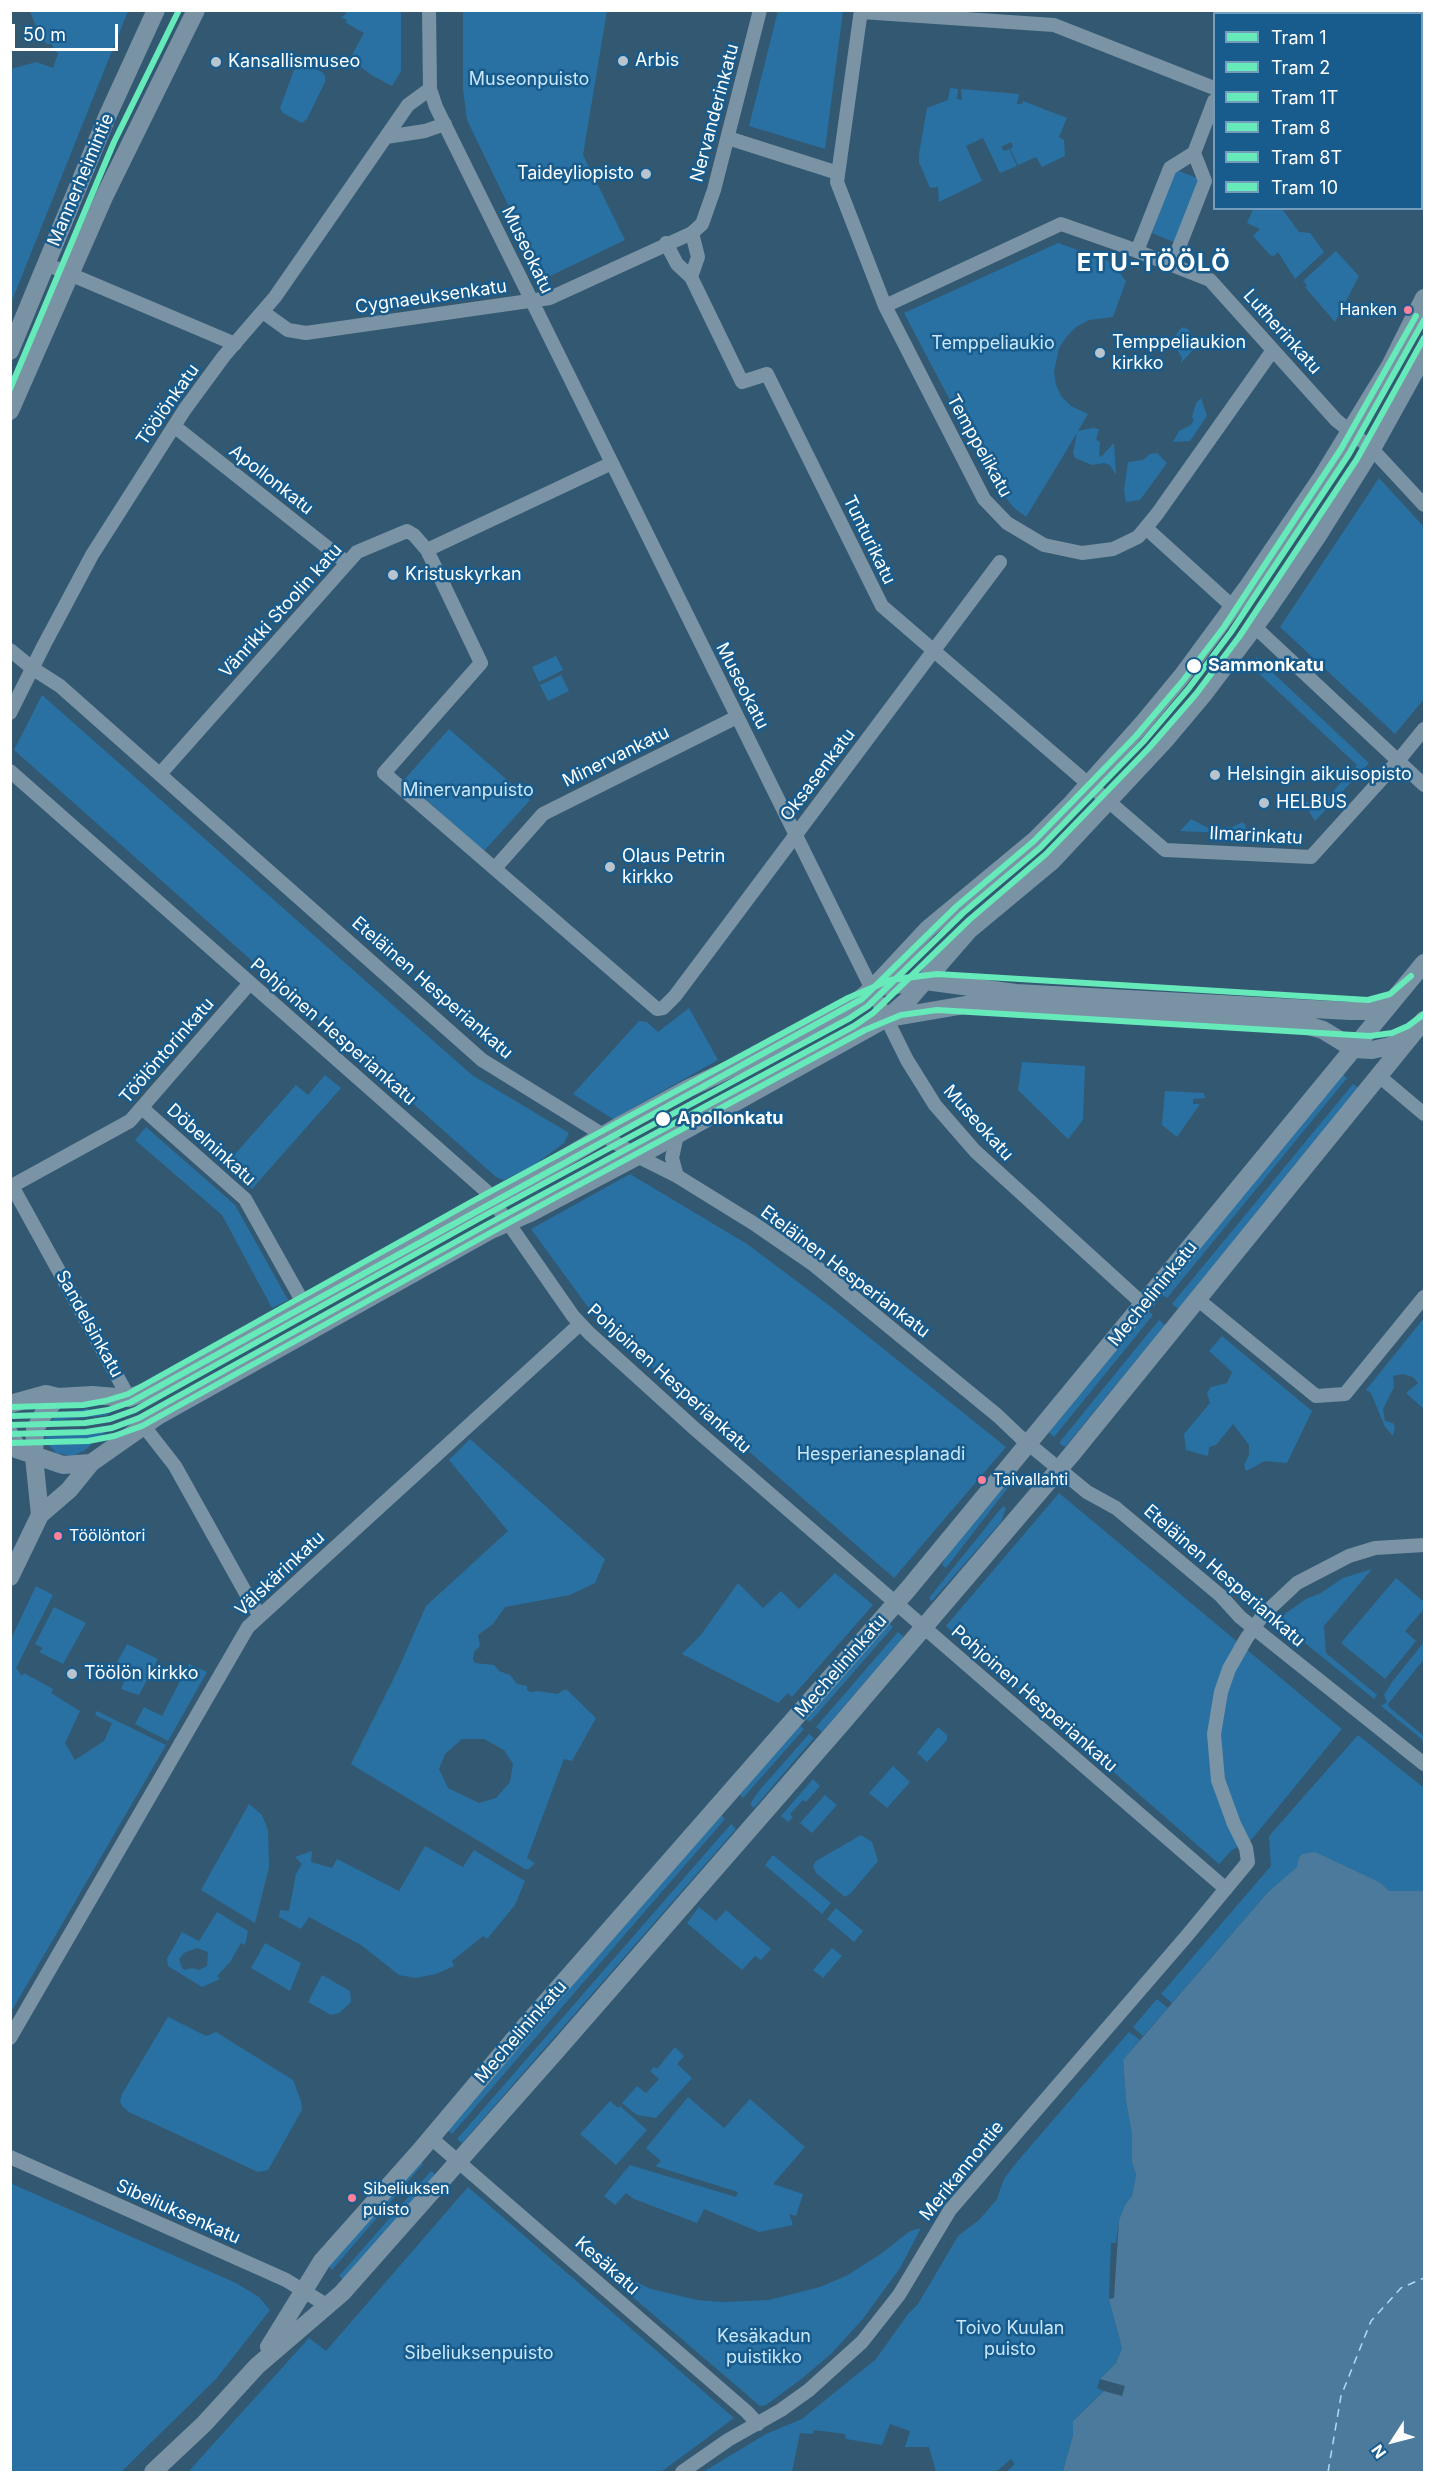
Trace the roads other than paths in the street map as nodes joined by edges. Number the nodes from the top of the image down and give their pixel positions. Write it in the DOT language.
graph roads {
  1 [pos="156,10"];
  2 [pos="196,10"];
  3 [pos="429,10"];
  4 [pos="760,10"];
  5 [pos="861,11"];
  6 [pos="1022,16"];
  7 [pos="1213,87"];
  8 [pos="430,89"];
  9 [pos="1213,107"];
  10 [pos="445,124"];
  11 [pos="386,137"];
  12 [pos="728,138"];
  13 [pos="1194,153"];
  14 [pos="838,173"];
  15 [pos="697,228"];
  16 [pos="666,243"];
  17 [pos="1137,251"];
  18 [pos="46,264"];
  19 [pos="1172,265"];
  20 [pos="70,274"];
  21 [pos="691,277"];
  22 [pos="1425,298"];
  23 [pos="532,301"];
  24 [pos="885,306"];
  25 [pos="263,312"];
  26 [pos="235,344"];
  27 [pos="1274,350"];
  28 [pos="10,351"];
  29 [pos="1425,355"];
  30 [pos="10,411"];
  31 [pos="174,426"];
  32 [pos="1349,432"];
  33 [pos="1372,449"];
  34 [pos="612,463"];
  35 [pos="1425,505"];
  36 [pos="1146,528"];
  37 [pos="427,550"];
  38 [pos="1000,562"];
  39 [pos="346,563"];
  40 [pos="1233,607"];
  41 [pos="1255,627"];
  42 [pos="10,650"];
  43 [pos="934,650"];
  44 [pos="32,668"];
  45 [pos="10,713"];
  46 [pos="737,717"];
  47 [pos="1425,729"];
  48 [pos="1398,761"];
  49 [pos="10,771"];
  50 [pos="160,774"];
  51 [pos="1090,783"];
  52 [pos="1425,785"];
  53 [pos="1109,801"];
  54 [pos="796,835"];
  55 [pos="495,867"];
  56 [pos="1425,963"];
  57 [pos="925,981"];
  58 [pos="250,983"];
  59 [pos="873,988"];
  60 [pos="1392,1003"];
  61 [pos="887,1018"];
  62 [pos="1419,1027"];
  63 [pos="1354,1049"];
  64 [pos="1378,1076"];
  65 [pos="142,1108"];
  66 [pos="1425,1114"];
  67 [pos="605,1135"];
  68 [pos="677,1135"];
  69 [pos="637,1156"];
  70 [pos="677,1176"];
  71 [pos="11,1186"];
  72 [pos="493,1201"];
  73 [pos="507,1223"];
  74 [pos="1425,1297"];
  75 [pos="1196,1298"];
  76 [pos="1144,1305"];
  77 [pos="305,1306"];
  78 [pos="580,1324"];
  79 [pos="58,1397"];
  80 [pos="129,1398"];
  81 [pos="10,1404"];
  82 [pos="143,1425"];
  83 [pos="10,1431"];
  84 [pos="1030,1444"];
  85 [pos="22,1452"];
  86 [pos="91,1463"];
  87 [pos="1059,1468"];
  88 [pos="40,1515"];
  89 [pos="1425,1545"];
  90 [pos="10,1577"];
  91 [pos="896,1602"];
  92 [pos="261,1615"];
  93 [pos="924,1627"];
  94 [pos="1253,1628"];
  95 [pos="1425,1764"];
  96 [pos="1227,1889"];
  97 [pos="10,2038"];
  98 [pos="431,2138"];
  99 [pos="10,2157"];
  100 [pos="459,2161"];
  101 [pos="304,2289"];
  102 [pos="328,2306"];
  103 [pos="257,2366"];
  104 [pos="758,2424"];
  105 [pos="153,2472"];
  106 [pos="682,2472"];
  1 -- 18 [label="main road, Mannerheimintie"];
  2 -- 20 [label="main road, Mannerheimintie"];
  3 -- 8 [label="street, Museokatu"];
  4 -- 12 [label="street, Nervanderinkatu"];
  5 -- 6 [label="street"];
  5 -- 14 [label="street, Temppelikatu"];
  6 -- 7 [label="street"];
  8 -- 10 [label="street, Museokatu"];
  8 -- 11 [label="street, Töölönkatu"];
  9 -- 13 [label="street"];
  10 -- 11 [label="street"];
  10 -- 23 [label="street, Museokatu"];
  11 -- 25 [label="street, Töölönkatu"];
  12 -- 14 [label="street"];
  12 -- 15 [label="street, Nervanderinkatu"];
  13 -- 17 [label="street"];
  13 -- 19 [label="street"];
  14 -- 24 [label="street, Temppelikatu"];
  15 -- 16 [label="street, Cygnaeuksenkatu"];
  15 -- 21 [label="street"];
  16 -- 21 [label="street, Tunturikatu"];
  16 -- 23 [label="street, Cygnaeuksenkatu"];
  17 -- 19 [label="street, Lutherinkatu"];
  17 -- 24 [label="street, Lutherinkatu"];
  18 -- 20 [label="street"];
  18 -- 28 [label="main road, Mannerheimintie"];
  19 -- 27 [label="street, Lutherinkatu"];
  20 -- 26 [label="street"];
  20 -- 30 [label="main road, Mannerheimintie"];
  21 -- 43 [label="street, Tunturikatu"];
  22 -- 32 [label="main road"];
  23 -- 25 [label="street, Cygnaeuksenkatu"];
  23 -- 34 [label="street, Museokatu"];
  24 -- 36 [label="street, Temppelikatu"];
  25 -- 26 [label="street, Töölönkatu"];
  26 -- 31 [label="street, Töölönkatu"];
  27 -- 32 [label="street, Lutherinkatu"];
  27 -- 36 [label="street, Temppelikatu"];
  29 -- 33 [label="main road"];
  31 -- 39 [label="street, Apollonkatu"];
  31 -- 44 [label="street, Töölönkatu"];
  32 -- 33 [label="street, Lutherinkatu"];
  32 -- 40 [label="main road"];
  33 -- 35 [label="street, Lutherinkatu"];
  33 -- 41 [label="main road"];
  34 -- 37 [label="street"];
  34 -- 46 [label="street, Museokatu"];
  36 -- 40 [label="street"];
  37 -- 39 [label="street, Vänrikki Stoolin katu"];
  37 -- 55 [label="street"];
  38 -- 43 [label="street, Oksasenkatu"];
  39 -- 50 [label="street, Vänrikki Stoolin katu"];
  40 -- 51 [label="main road"];
  41 -- 48 [label="street"];
  41 -- 53 [label="main road"];
  42 -- 44 [label="street, Eteläinen Hesperiankatu"];
  43 -- 51 [label="street, Tunturikatu"];
  43 -- 54 [label="street, Oksasenkatu"];
  44 -- 45 [label="street, Töölönkatu"];
  44 -- 50 [label="street, Eteläinen Hesperiankatu"];
  46 -- 54 [label="street, Museokatu"];
  46 -- 55 [label="street, Minervankatu"];
  47 -- 48 [label="street, Ilmarinkatu"];
  48 -- 52 [label="street"];
  48 -- 53 [label="street, Ilmarinkatu"];
  49 -- 58 [label="street, Pohjoinen Hesperiankatu"];
  50 -- 67 [label="street, Eteläinen Hesperiankatu"];
  51 -- 53 [label="street, Ilmarinkatu"];
  51 -- 59 [label="main road"];
  53 -- 57 [label="main road"];
  54 -- 55 [label="street, Oksasenkatu"];
  54 -- 59 [label="street, Museokatu"];
  56 -- 60 [label="main road, Mechelininkatu"];
  57 -- 59 [label="main road"];
  57 -- 60 [label="main road"];
  57 -- 61 [label="main road"];
  58 -- 65 [label="street, Töölöntorinkatu"];
  58 -- 72 [label="street, Pohjoinen Hesperiankatu"];
  59 -- 61 [label="street, Museokatu"];
  59 -- 67 [label="main road"];
  60 -- 63 [label="main road, Mechelininkatu"];
  61 -- 63 [label="main road"];
  61 -- 68 [label="main road"];
  61 -- 76 [label="street, Museokatu"];
  62 -- 63 [label="main road"];
  62 -- 64 [label="main road, Mechelininkatu"];
  63 -- 76 [label="main road, Mechelininkatu"];
  64 -- 66 [label="street"];
  64 -- 75 [label="main road, Mechelininkatu"];
  65 -- 71 [label="street, Töölöntorinkatu"];
  65 -- 77 [label="street, Döbelninkatu"];
  67 -- 69 [label="street, Eteläinen Hesperiankatu"];
  67 -- 72 [label="main road"];
  68 -- 69 [label="main road"];
  68 -- 70 [label="street"];
  69 -- 70 [label="street, Eteläinen Hesperiankatu"];
  69 -- 73 [label="main road"];
  70 -- 84 [label="street, Eteläinen Hesperiankatu"];
  71 -- 80 [label="street, Sandelsinkatu"];
  72 -- 73 [label="street, Pohjoinen Hesperiankatu"];
  72 -- 77 [label="main road"];
  73 -- 78 [label="street, Pohjoinen Hesperiankatu"];
  73 -- 82 [label="main road"];
  74 -- 75 [label="street"];
  75 -- 87 [label="main road, Mechelininkatu"];
  76 -- 84 [label="main road, Mechelininkatu"];
  77 -- 80 [label="main road"];
  78 -- 91 [label="street, Pohjoinen Hesperiankatu"];
  78 -- 92 [label="street, Välskärinkatu"];
  79 -- 80 [label="main road"];
  79 -- 81 [label="main road"];
  79 -- 85 [label="main road"];
  80 -- 82 [label="main road, Sandelsinkatu"];
  82 -- 86 [label="main road"];
  82 -- 92 [label="street, Sandelsinkatu"];
  83 -- 85 [label="street"];
  84 -- 87 [label="street, Eteläinen Hesperiankatu"];
  84 -- 91 [label="main road, Mechelininkatu"];
  85 -- 86 [label="main road"];
  85 -- 88 [label="main road"];
  86 -- 88 [label="main road"];
  87 -- 93 [label="main road, Mechelininkatu"];
  87 -- 94 [label="street, Eteläinen Hesperiankatu"];
  88 -- 90 [label="main road"];
  89 -- 94 [label="street"];
  91 -- 93 [label="street, Pohjoinen Hesperiankatu"];
  91 -- 98 [label="main road, Mechelininkatu"];
  92 -- 97 [label="street, Välskärinkatu"];
  93 -- 96 [label="street, Pohjoinen Hesperiankatu"];
  93 -- 100 [label="main road, Mechelininkatu"];
  94 -- 95 [label="street, Eteläinen Hesperiankatu"];
  94 -- 96 [label="street, Merikannontie"];
  96 -- 104 [label="street, Merikannontie"];
  98 -- 100 [label="street, Kesäkatu"];
  98 -- 101 [label="main road, Mechelininkatu"];
  99 -- 101 [label="street, Sibeliuksenkatu"];
  100 -- 102 [label="main road, Mechelininkatu"];
  100 -- 104 [label="street, Kesäkatu"];
  101 -- 102 [label="street, Sibeliuksenkatu"];
  101 -- 103 [label="main road, Mechelininkatu"];
  102 -- 103 [label="main road, Mechelininkatu"];
  103 -- 105 [label="main road, Mechelininkatu"];
  104 -- 106 [label="street, Merikannontie"];
}
